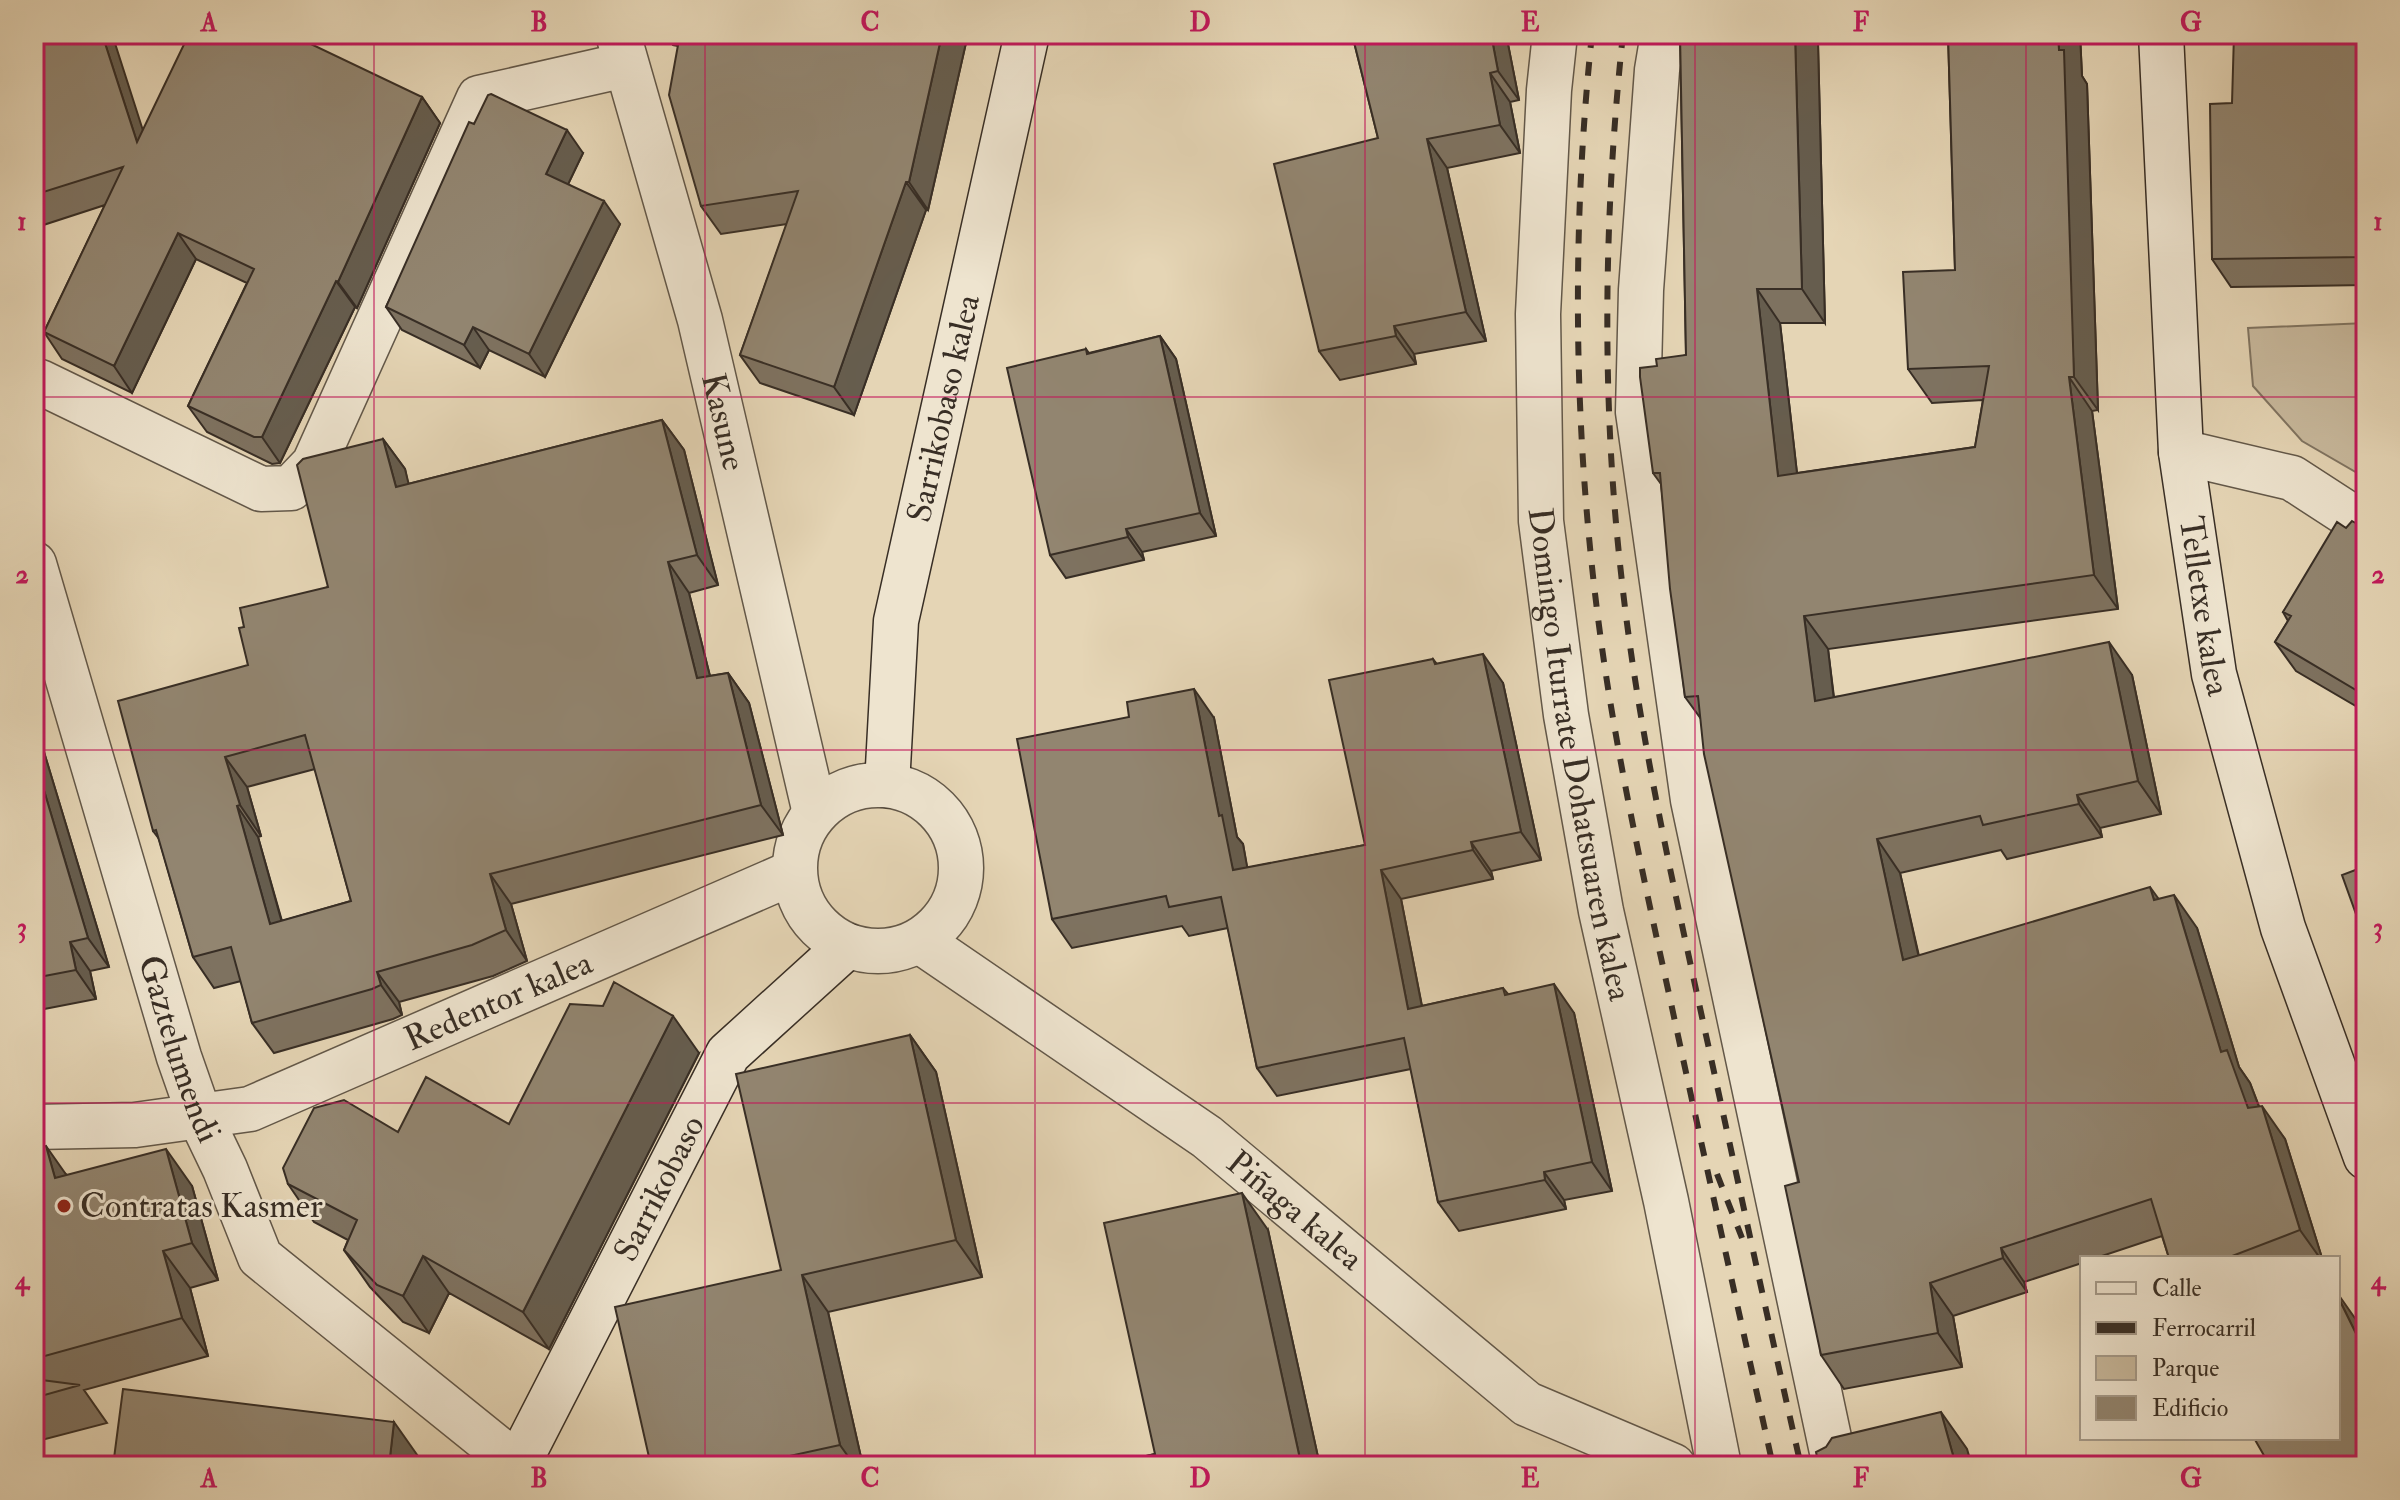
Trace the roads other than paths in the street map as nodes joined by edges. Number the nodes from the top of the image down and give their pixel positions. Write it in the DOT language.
graph roads {
  1 [pos="1027,34"];
  2 [pos="1555,34"];
  3 [pos="1663,34"];
  4 [pos="2161,34"];
  5 [pos="621,49"];
  6 [pos="34,383"];
  7 [pos="2181,452"];
  8 [pos="2366,526"];
  9 [pos="34,564"];
  10 [pos="887,785"];
  11 [pos="815,813"];
  12 [pos="794,872"];
  13 [pos="920,941"];
  14 [pos="847,946"];
  15 [pos="200,1117"];
  16 [pos="34,1127"];
  17 [pos="2366,1157"];
  18 [pos="517,1466"];
  19 [pos="1673,1466"];
  20 [pos="1719,1466"];
  21 [pos="1835,1466"];
  1 -- 10 [label="street, Sarrikobaso kalea"];
  2 -- 20 [label="street, Domingo Iturrate Dohatsuaren kalea"];
  3 -- 21 [label="street"];
  4 -- 7 [label="street, Telletxe kalea"];
  5 -- 6 [label="street"];
  5 -- 11 [label="street, Kasune"];
  7 -- 8 [label="street"];
  7 -- 17 [label="street, Telletxe kalea"];
  9 -- 15 [label="street, Gaztelumendi"];
  10 -- 11 [label="street"];
  10 -- 13 [label="street"];
  11 -- 12 [label="street"];
  12 -- 14 [label="street"];
  12 -- 15 [label="street, Redentor kalea"];
  13 -- 14 [label="street"];
  13 -- 19 [label="street, Piñaga kalea"];
  14 -- 18 [label="street, Sarrikobaso"];
  15 -- 16 [label="street, Redentor kalea"];
  15 -- 18 [label="street, Gaztelumendi"];
}
